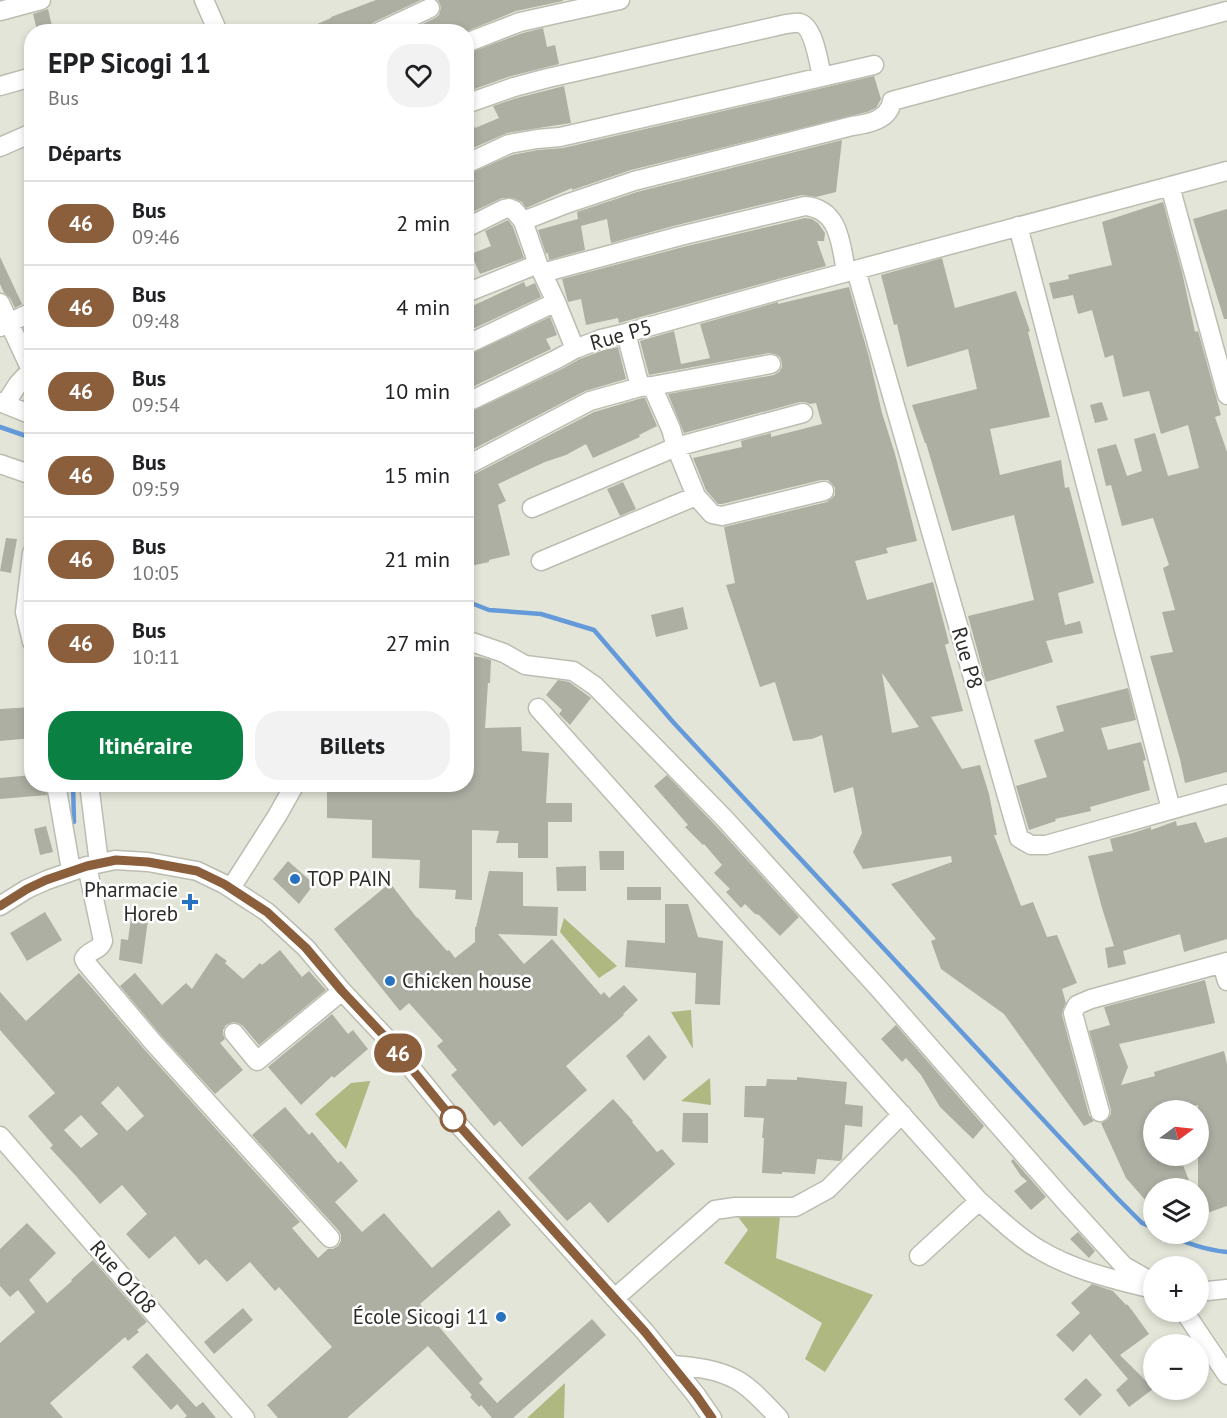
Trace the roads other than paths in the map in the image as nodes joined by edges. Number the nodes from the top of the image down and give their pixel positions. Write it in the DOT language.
graph roads {
  1 [pos="40,0"];
  2 [pos="204,0"];
  3 [pos="620,0"];
  4 [pos="430,8"];
  5 [pos="0,11"];
  6 [pos="1227,11"];
  7 [pos="214,24"];
  8 [pos="396,24"];
  9 [pos="474,40"];
  10 [pos="874,65"];
  11 [pos="822,77"];
  12 [pos="24,79"];
  13 [pos="0,86"];
  14 [pos="474,101"];
  15 [pos="24,136"];
  16 [pos="0,147"];
  17 [pos="474,160"];
  18 [pos="1227,171"];
  19 [pos="1170,186"];
  20 [pos="523,221"];
  21 [pos="474,224"];
  22 [pos="1018,226"];
  23 [pos="540,268"];
  24 [pos="851,271"];
  25 [pos="474,290"];
  26 [pos="556,302"];
  27 [pos="0,303"];
  28 [pos="24,316"];
  29 [pos="5,325"];
  30 [pos="626,333"];
  31 [pos="474,341"];
  32 [pos="575,349"];
  33 [pos="24,357"];
  34 [pos="771,364"];
  35 [pos="24,377"];
  36 [pos="646,386"];
  37 [pos="1227,395"];
  38 [pos="474,399"];
  39 [pos="3,403"];
  40 [pos="24,412"];
  41 [pos="803,413"];
  42 [pos="676,447"];
  43 [pos="474,462"];
  44 [pos="0,464"];
  45 [pos="24,473"];
  46 [pos="824,491"];
  47 [pos="696,496"];
  48 [pos="532,508"];
  49 [pos="541,561"];
  50 [pos="474,643"];
  51 [pos="537,708"];
  52 [pos="59,792"];
  53 [pos="90,792"];
  54 [pos="290,792"];
  55 [pos="1227,794"];
  56 [pos="1171,809"];
  57 [pos="86,866"];
  58 [pos="231,888"];
  59 [pos="0,906"];
  60 [pos="1225,969"];
  61 [pos="342,991"];
  62 [pos="234,1034"];
  63 [pos="1100,1112"];
  64 [pos="902,1114"];
  65 [pos="0,1136"];
  66 [pos="979,1201"];
  67 [pos="330,1238"];
  68 [pos="919,1256"];
  69 [pos="1143,1277"];
  70 [pos="1143,1286"];
  71 [pos="1227,1289"];
  72 [pos="1209,1291"];
  73 [pos="615,1298"];
  74 [pos="1191,1322"];
  75 [pos="672,1365"];
  76 [pos="1227,1375"];
  77 [pos="245,1418"];
  78 [pos="712,1418"];
  79 [pos="779,1418"];
  1 -- 5 [label="street"];
  2 -- 7 [label="street"];
  3 -- 9 [label="street"];
  4 -- 8 [label="street"];
  6 -- 20 [label="street"];
  10 -- 11 [label="street"];
  11 -- 14 [label="street"];
  11 -- 17 [label="street"];
  12 -- 13 [label="street"];
  15 -- 16 [label="street"];
  18 -- 19 [label="street, Rue P5"];
  19 -- 22 [label="street, Rue P5"];
  19 -- 37 [label="street"];
  20 -- 21 [label="street"];
  20 -- 23 [label="street"];
  22 -- 24 [label="street, Rue P5"];
  22 -- 56 [label="street"];
  23 -- 24 [label="street"];
  23 -- 25 [label="street"];
  23 -- 26 [label="street"];
  24 -- 30 [label="street, Rue P5"];
  24 -- 56 [label="street, Rue P8"];
  26 -- 31 [label="street"];
  26 -- 32 [label="street"];
  27 -- 29 [label="street"];
  28 -- 29 [label="street"];
  29 -- 33 [label="street"];
  30 -- 32 [label="street, Rue P5"];
  30 -- 36 [label="street"];
  32 -- 38 [label="street, Rue P5"];
  34 -- 36 [label="street"];
  35 -- 39 [label="street"];
  36 -- 42 [label="street"];
  36 -- 43 [label="street"];
  39 -- 40 [label="street"];
  41 -- 42 [label="street"];
  42 -- 47 [label="street"];
  42 -- 48 [label="street"];
  44 -- 45 [label="street"];
  46 -- 47 [label="street"];
  47 -- 49 [label="street"];
  50 -- 69 [label="street"];
  51 -- 64 [label="street"];
  52 -- 57 [label="street"];
  53 -- 57 [label="street"];
  54 -- 58 [label="street"];
  55 -- 56 [label="street, Rue P8"];
  57 -- 58 [label="street"];
  57 -- 59 [label="street"];
  57 -- 67 [label="street"];
  58 -- 61 [label="street"];
  60 -- 63 [label="street"];
  61 -- 62 [label="street"];
  61 -- 73 [label="street"];
  64 -- 66 [label="street"];
  64 -- 73 [label="street"];
  65 -- 77 [label="street, Rue O108"];
  66 -- 68 [label="street"];
  66 -- 70 [label="street"];
  71 -- 72 [label="street"];
  73 -- 75 [label="street"];
  74 -- 76 [label="street"];
  75 -- 78 [label="street"];
  75 -- 79 [label="street"];
}
